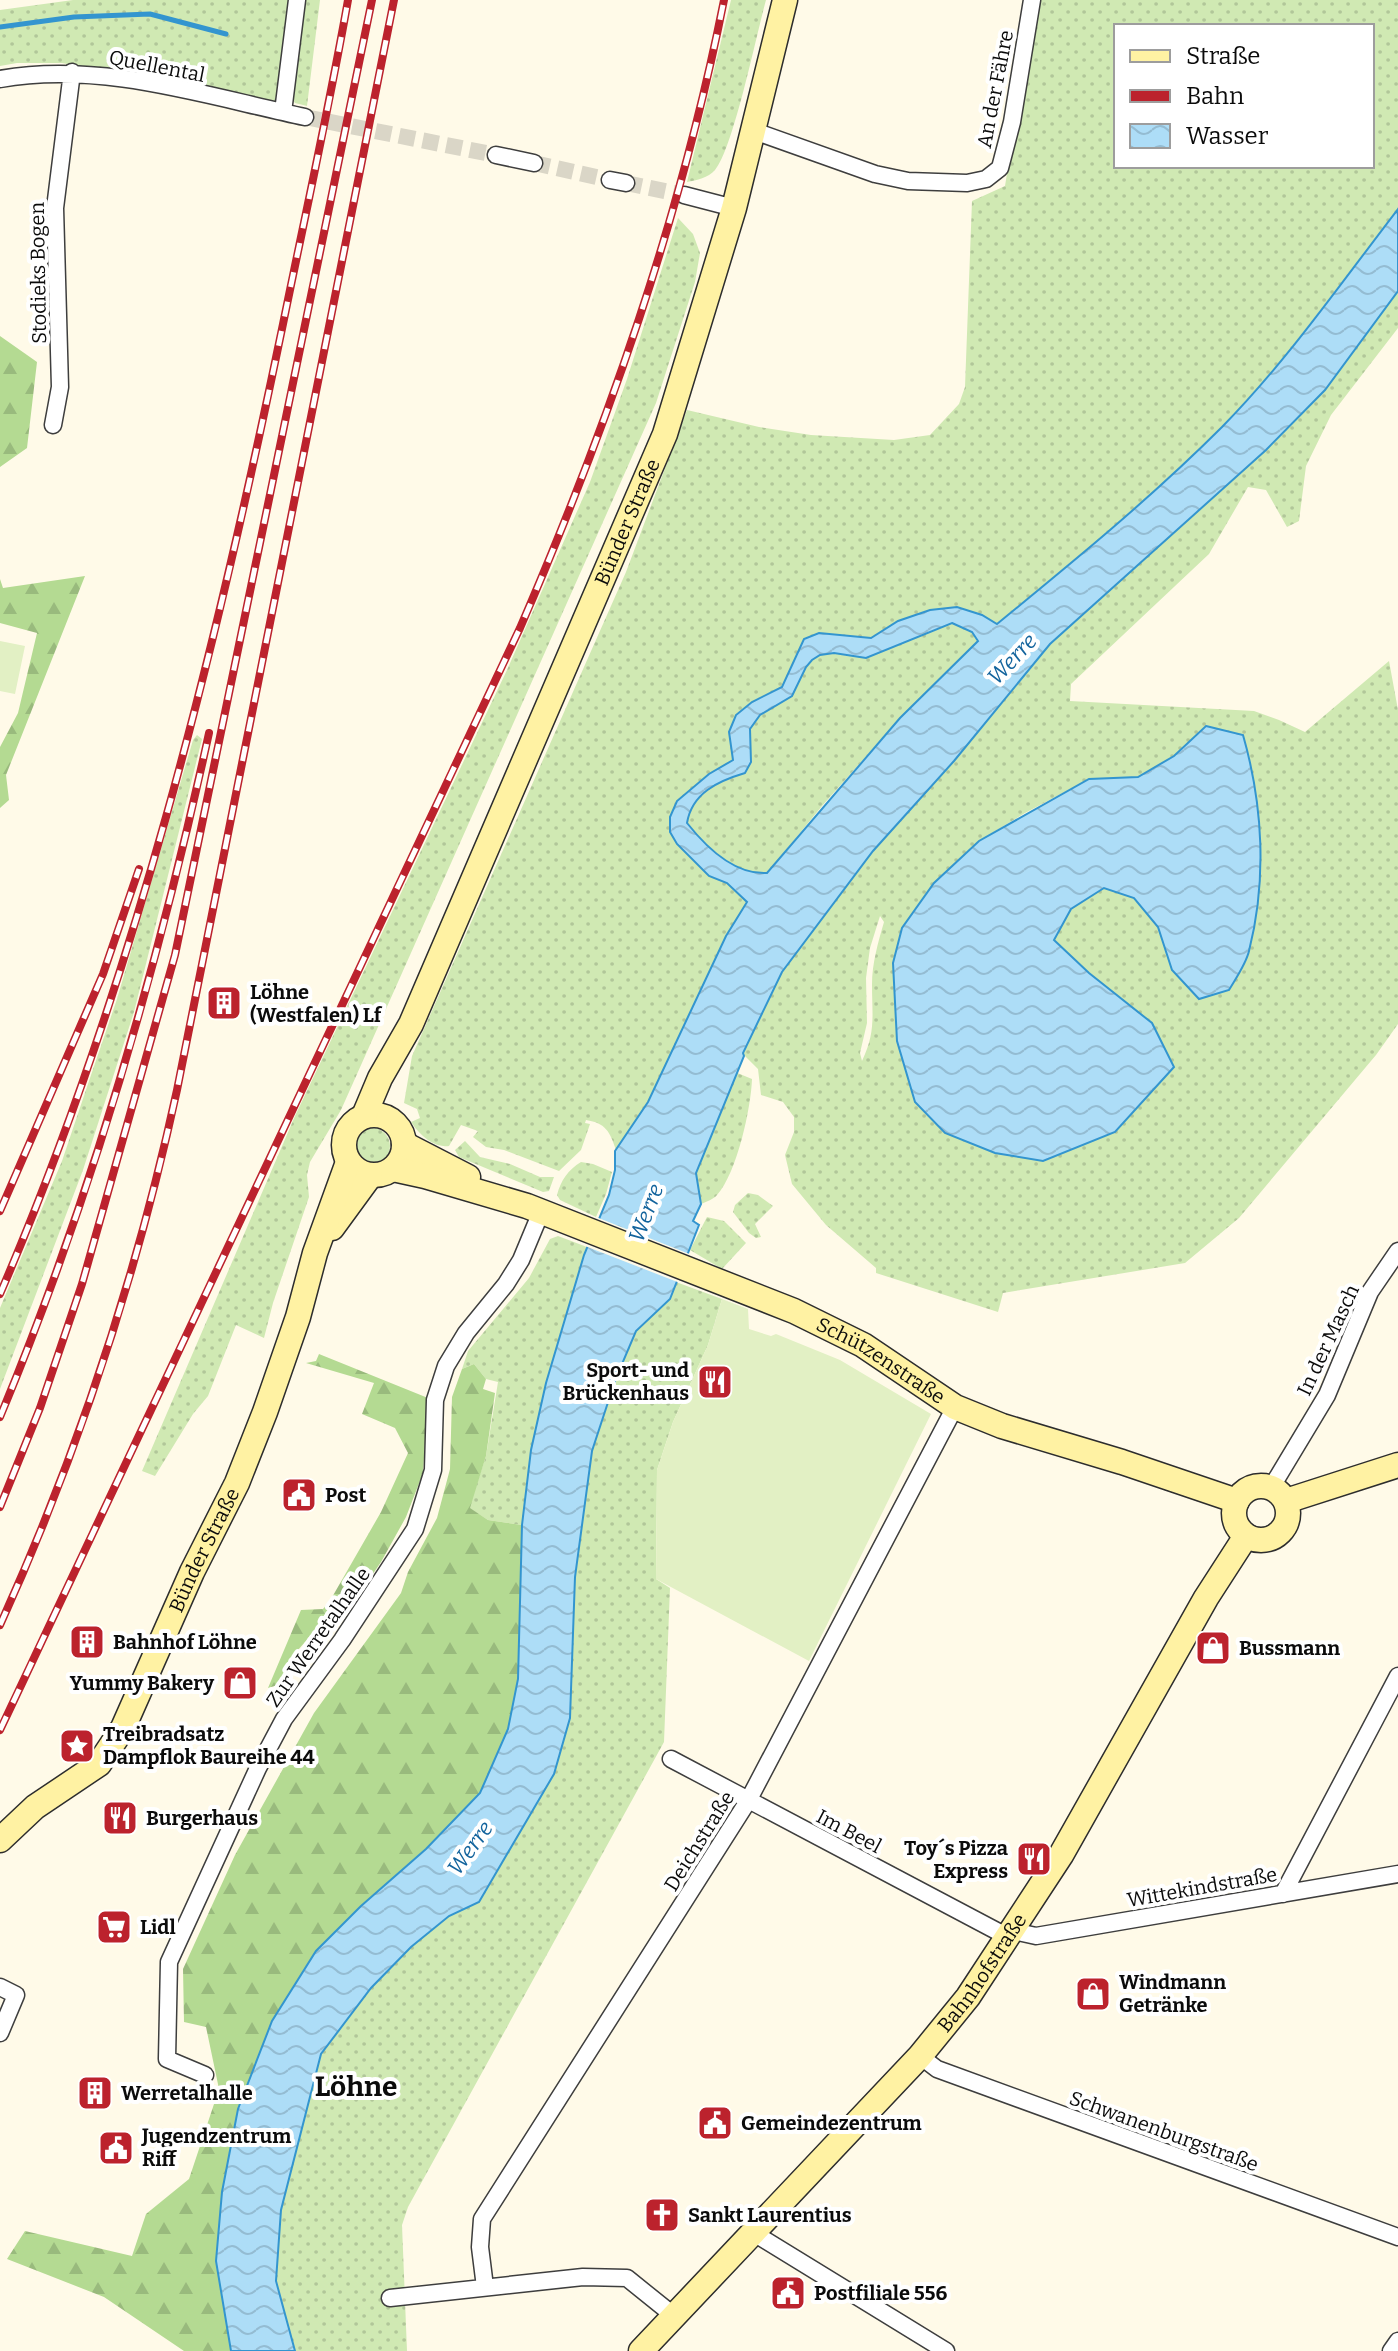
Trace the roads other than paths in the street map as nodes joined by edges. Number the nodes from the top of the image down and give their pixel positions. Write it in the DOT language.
graph roads {
  1 [pos="297,0"];
  2 [pos="785,0"];
  3 [pos="1032,0"];
  4 [pos="72,72"];
  5 [pos="0,79"];
  6 [pos="283,112"];
  7 [pos="305,117"];
  8 [pos="754,131"];
  9 [pos="496,155"];
  10 [pos="534,163"];
  11 [pos="684,195"];
  12 [pos="734,208"];
  13 [pos="53,425"];
  14 [pos="411,1024"];
  15 [pos="364,1116"];
  16 [pos="389,1119"];
  17 [pos="404,1144"];
  18 [pos="348,1162"];
  19 [pos="382,1172"];
  20 [pos="534,1209"];
  21 [pos="1398,1251"];
  22 [pos="315,1253"];
  23 [pos="955,1407"];
  24 [pos="1398,1465"];
  25 [pos="1278,1495"];
  26 [pos="1237,1501"];
  27 [pos="1246,1536"];
  28 [pos="1398,1676"];
  29 [pos="671,1759"];
  30 [pos="748,1801"];
  31 [pos="0,1840"];
  32 [pos="1398,1874"];
  33 [pos="1283,1894"];
  34 [pos="1011,1934"];
  35 [pos="0,1987"];
  36 [pos="0,2033"];
  37 [pos="920,2056"];
  38 [pos="205,2075"];
  39 [pos="752,2232"];
  40 [pos="1398,2237"];
  41 [pos="485,2287"];
  42 [pos="390,2298"];
  43 [pos="673,2315"];
  44 [pos="1398,2341"];
  45 [pos="641,2351"];
  46 [pos="946,2351"];
  47 [pos="1391,2351"];
  1 -- 6 [label="street"];
  2 -- 8 [label="main road, Bünder Straße"];
  3 -- 8 [label="street, An der Fähre"];
  4 -- 5 [label="street, Quellental"];
  4 -- 6 [label="street, Quellental"];
  4 -- 13 [label="street, Stodieks Bogen"];
  6 -- 7 [label="street, Quellental"];
  8 -- 12 [label="main road, Bünder Straße"];
  9 -- 10 [label="street"];
  11 -- 12 [label="street"];
  12 -- 14 [label="main road, Bünder Straße"];
  14 -- 15 [label="main road"];
  14 -- 16 [label="main road"];
  15 -- 16 [label="main road"];
  15 -- 18 [label="main road"];
  16 -- 17 [label="main road"];
  17 -- 19 [label="main road"];
  17 -- 20 [label="main road, Schützenstraße"];
  18 -- 19 [label="main road"];
  18 -- 22 [label="main road, Bünder Straße"];
  19 -- 20 [label="main road, Schützenstraße"];
  19 -- 22 [label="main road"];
  20 -- 23 [label="main road, Schützenstraße"];
  20 -- 38 [label="street, Zur Werretalhalle"];
  21 -- 25 [label="street, In der Masch"];
  22 -- 31 [label="main road, Bünder Straße"];
  23 -- 26 [label="main road, Schützenstraße"];
  23 -- 30 [label="street, Deichstraße"];
  24 -- 25 [label="main road"];
  25 -- 26 [label="main road"];
  25 -- 27 [label="main road"];
  26 -- 27 [label="main road"];
  27 -- 34 [label="main road, Bahnhofstraße"];
  28 -- 33 [label="street"];
  29 -- 30 [label="street, Im Beel"];
  30 -- 34 [label="street, Im Beel"];
  30 -- 41 [label="street, Deichstraße"];
  32 -- 33 [label="street, Wittekindstraße"];
  33 -- 34 [label="street, Wittekindstraße"];
  34 -- 37 [label="main road, Bahnhofstraße"];
  35 -- 36 [label="street"];
  37 -- 39 [label="main road, Bahnhofstraße"];
  37 -- 40 [label="street, Schwanenburgstraße"];
  39 -- 43 [label="main road, Bahnhofstraße"];
  39 -- 46 [label="street"];
  41 -- 42 [label="street"];
  41 -- 43 [label="street"];
  43 -- 45 [label="main road, Bahnhofstraße"];
  44 -- 47 [label="street"];
}
